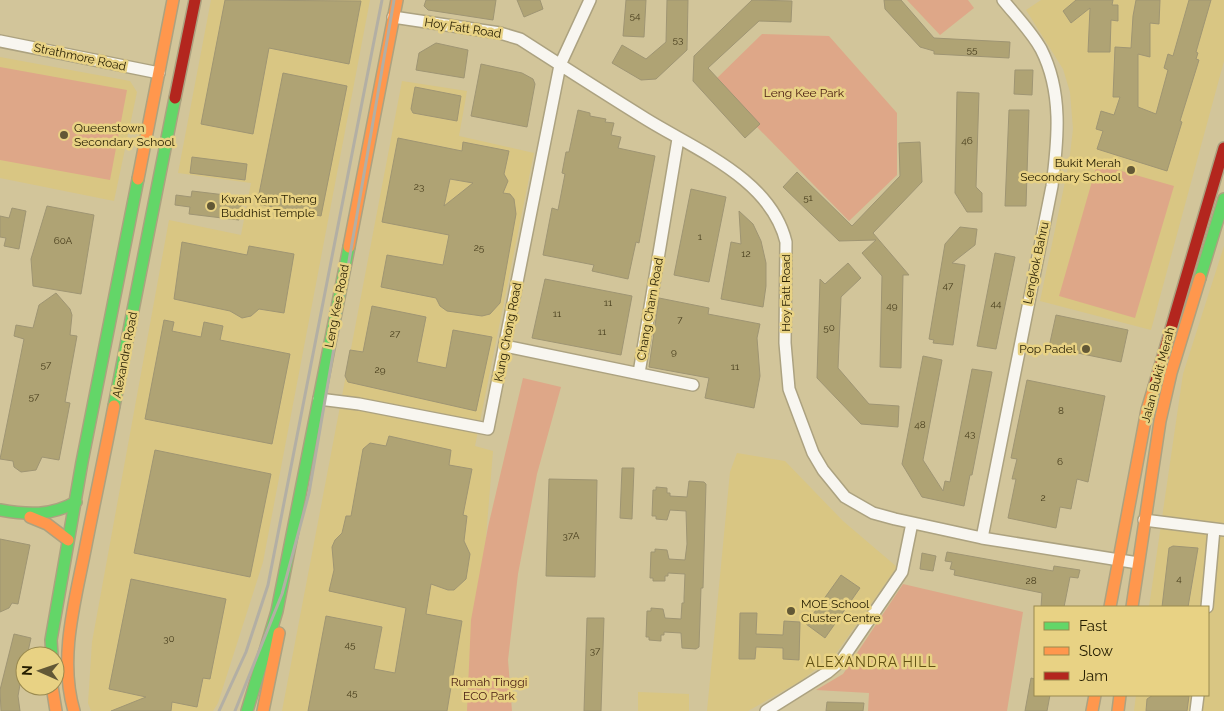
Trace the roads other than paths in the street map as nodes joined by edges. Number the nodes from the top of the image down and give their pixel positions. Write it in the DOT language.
graph roads {
  1 [pos="173,0"];
  2 [pos="195,0"];
  3 [pos="397,0"];
  4 [pos="590,0"];
  5 [pos="1002,0"];
  6 [pos="393,18"];
  7 [pos="0,41"];
  8 [pos="560,65"];
  9 [pos="159,73"];
  10 [pos="678,139"];
  11 [pos="1224,148"];
  12 [pos="137,185"];
  13 [pos="158,189"];
  14 [pos="1224,199"];
  15 [pos="505,346"];
  16 [pos="639,373"];
  17 [pos="693,385"];
  18 [pos="319,398"];
  19 [pos="76,502"];
  20 [pos="0,510"];
  21 [pos="21,514"];
  22 [pos="1144,520"];
  23 [pos="912,523"];
  24 [pos="1219,530"];
  25 [pos="982,538"];
  26 [pos="68,540"];
  27 [pos="1118,560"];
  28 [pos="1138,563"];
  29 [pos="1110,606"];
  30 [pos="1132,606"];
  31 [pos="1207,606"];
  32 [pos="277,611"];
  33 [pos="51,646"];
  34 [pos="54,696"];
  35 [pos="1095,696"];
  36 [pos="1120,696"];
  37 [pos="1198,696"];
  38 [pos="56,711"];
  39 [pos="74,711"];
  40 [pos="247,711"];
  41 [pos="263,711"];
  42 [pos="766,711"];
  43 [pos="1092,711"];
  44 [pos="1118,711"];
  45 [pos="1196,711"];
  1 -- 9 [label="main road, Alexandra Road"];
  2 -- 13 [label="main road, Alexandra Road"];
  3 -- 6 [label="main road, Leng Kee Road"];
  4 -- 8 [label="street"];
  5 -- 25 [label="street, Lengkok Bahru"];
  6 -- 8 [label="street, Hoy Fatt Road"];
  6 -- 18 [label="main road, Leng Kee Road"];
  7 -- 9 [label="street, Strathmore Road"];
  8 -- 10 [label="street, Hoy Fatt Road"];
  8 -- 15 [label="street, Kung Chong Road"];
  9 -- 12 [label="main road, Alexandra Road"];
  10 -- 16 [label="street, Chang Charn Road"];
  10 -- 23 [label="street, Hoy Fatt Road"];
  11 -- 27 [label="main road, Jalan Bukit Merah"];
  12 -- 13 [label="main road"];
  12 -- 19 [label="main road, Alexandra Road"];
  13 -- 39 [label="main road, Alexandra Road"];
  14 -- 22 [label="main road, Jalan Bukit Merah"];
  15 -- 16 [label="street, Chang Charn Road"];
  15 -- 18 [label="street, Kung Chong Road"];
  16 -- 17 [label="street"];
  18 -- 32 [label="main road, Leng Kee Road"];
  19 -- 21 [label="main road"];
  19 -- 26 [label="main road, Alexandra Road"];
  20 -- 21 [label="main road"];
  21 -- 26 [label="main road"];
  22 -- 24 [label="street"];
  22 -- 28 [label="main road, Jalan Bukit Merah"];
  23 -- 25 [label="street, Hoy Fatt Road"];
  23 -- 42 [label="street"];
  24 -- 31 [label="street"];
  25 -- 27 [label="street, Hoy Fatt Road"];
  26 -- 33 [label="main road, Alexandra Road"];
  27 -- 28 [label="street, Hoy Fatt Road"];
  27 -- 29 [label="main road, Jalan Bukit Merah"];
  28 -- 30 [label="main road, Jalan Bukit Merah"];
  32 -- 40 [label="main road, Leng Kee Road"];
  32 -- 41 [label="main road, Leng Kee Road"];
  34 -- 38 [label="main road"];
  35 -- 43 [label="main road"];
  36 -- 44 [label="main road"];
  37 -- 45 [label="street"];
}
